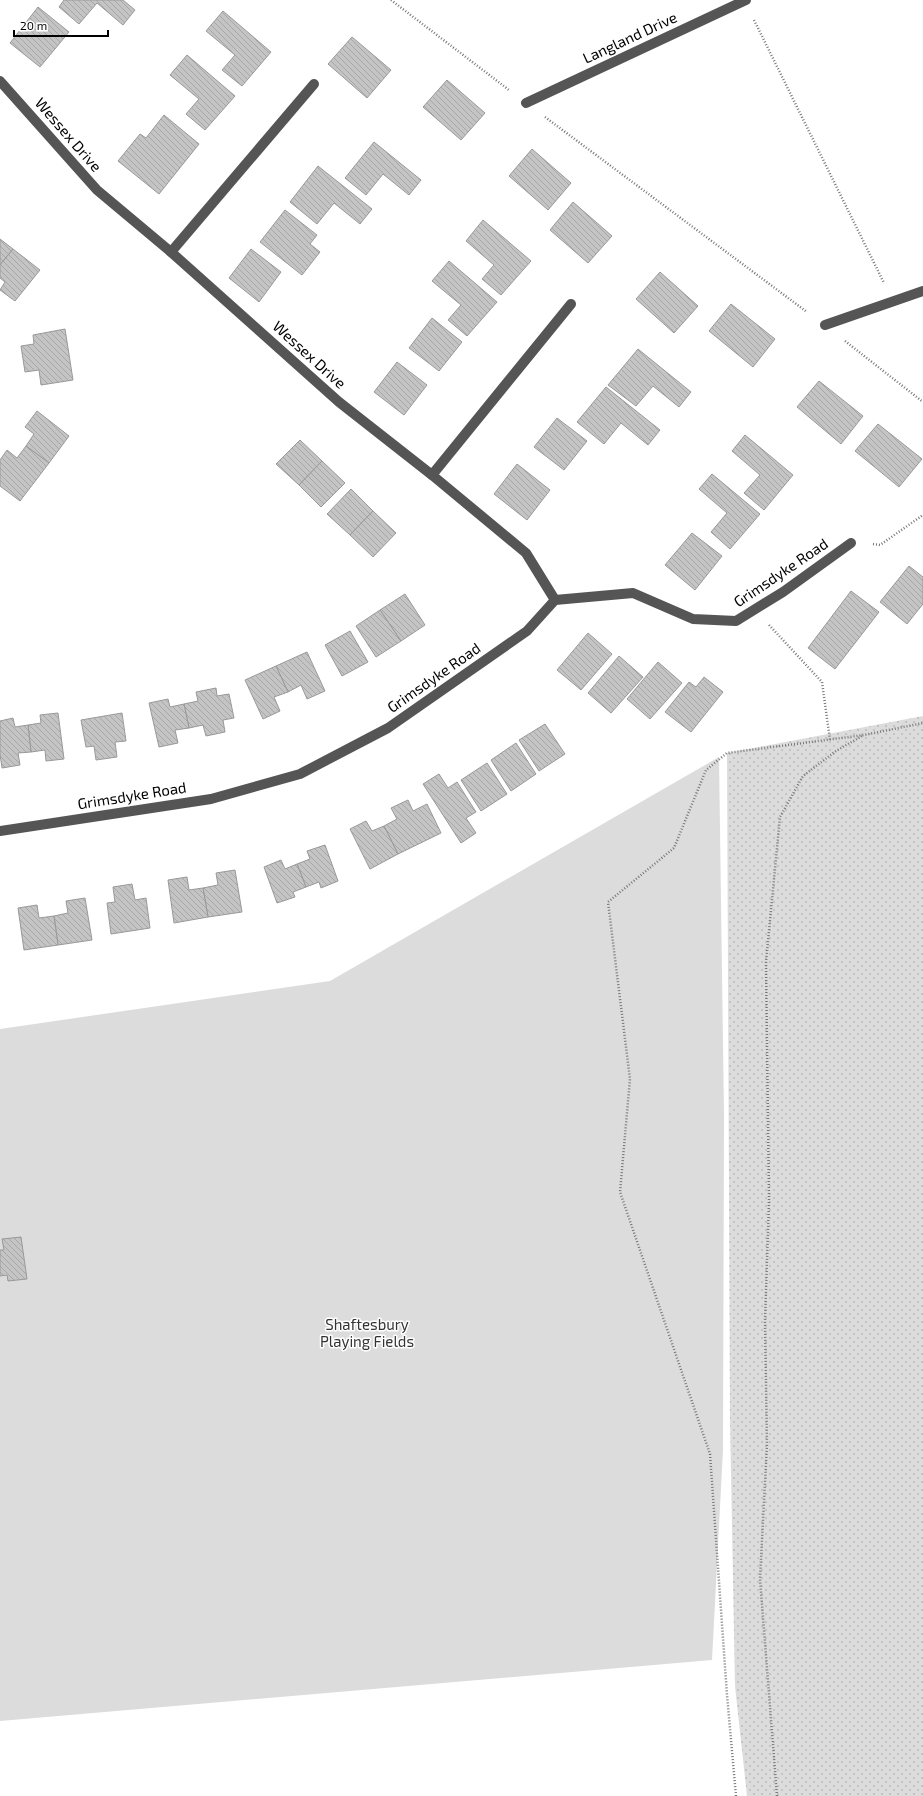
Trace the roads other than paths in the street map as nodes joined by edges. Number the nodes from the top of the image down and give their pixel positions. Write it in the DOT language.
graph roads {
  1 [pos="745,1"];
  2 [pos="0,81"];
  3 [pos="314,84"];
  4 [pos="526,103"];
  5 [pos="171,252"];
  6 [pos="923,291"];
  7 [pos="571,304"];
  8 [pos="825,326"];
  9 [pos="432,475"];
  10 [pos="851,543"];
  11 [pos="555,600"];
  12 [pos="0,831"];
  1 -- 4 [label="street, Langland Drive"];
  2 -- 5 [label="street, Wessex Drive"];
  3 -- 5 [label="street"];
  5 -- 9 [label="street, Wessex Drive"];
  6 -- 8 [label="street"];
  7 -- 9 [label="street"];
  9 -- 11 [label="street, Wessex Drive"];
  10 -- 11 [label="street, Grimsdyke Road"];
  11 -- 12 [label="street, Grimsdyke Road"];
}
